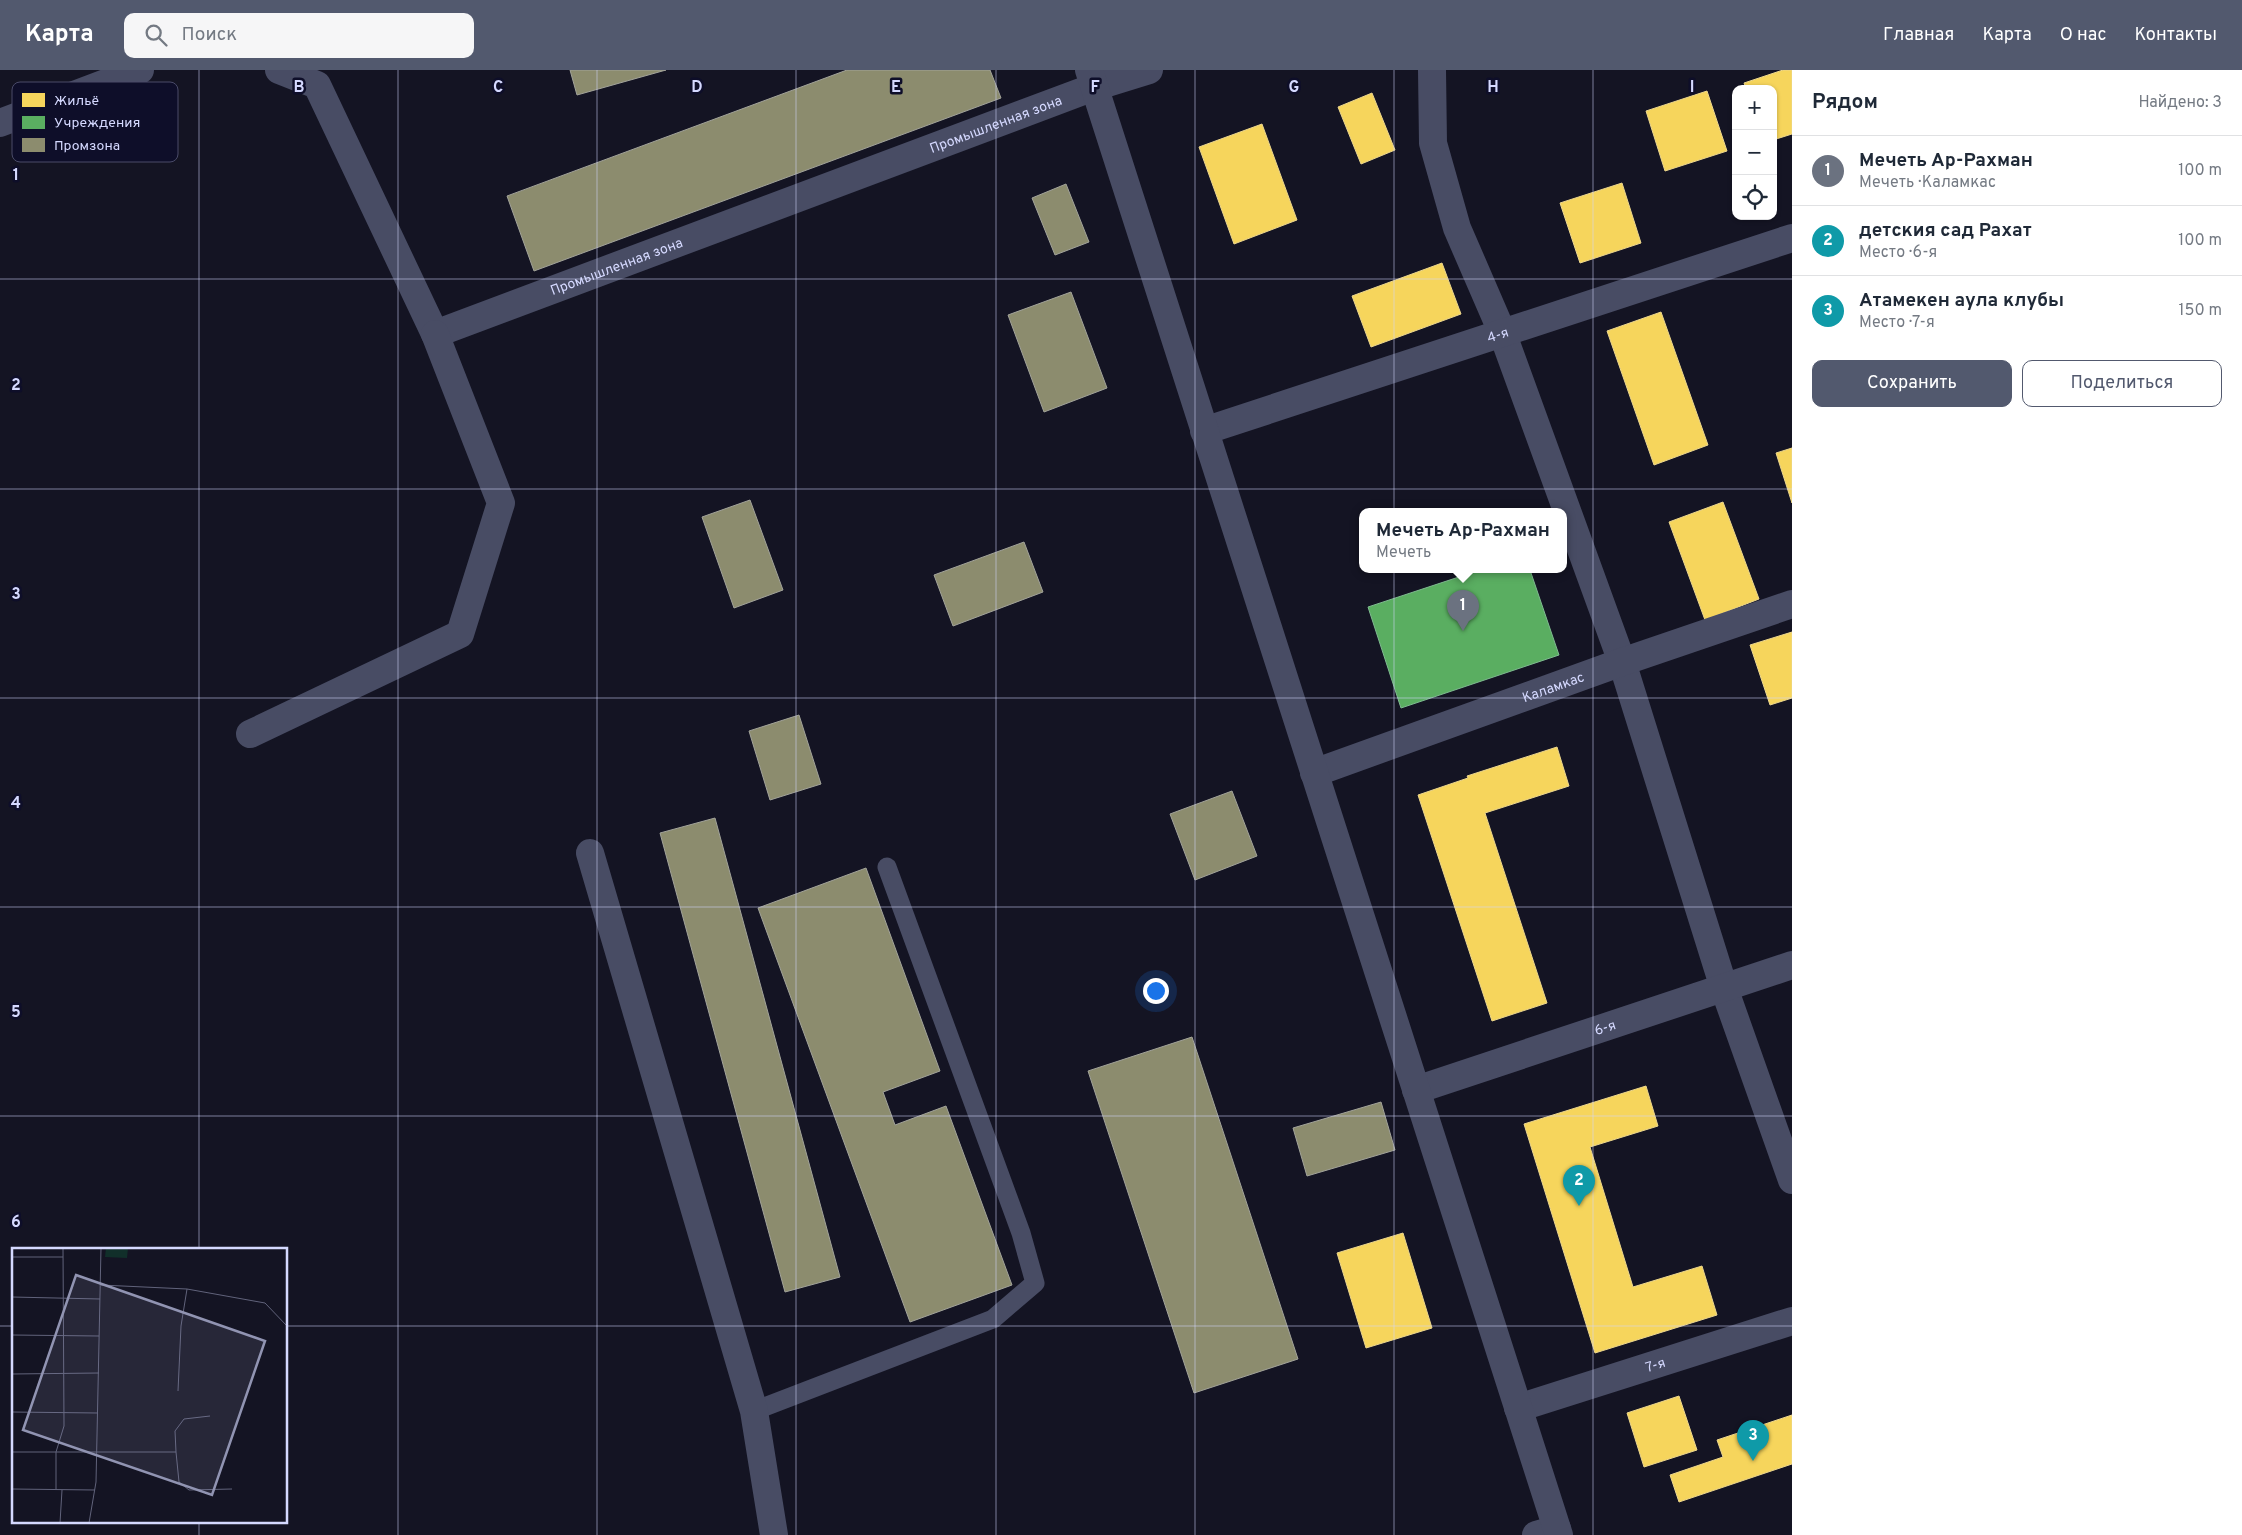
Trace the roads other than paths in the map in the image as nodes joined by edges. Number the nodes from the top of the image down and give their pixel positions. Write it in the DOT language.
graph roads {
  1 [pos="140,70"];
  2 [pos="279,70"];
  3 [pos="1149,70"];
  4 [pos="1432,70"];
  5 [pos="1091,79"];
  6 [pos="108,82"];
  7 [pos="12,118"];
  8 [pos="0,123"];
  9 [pos="1792,238"];
  10 [pos="1502,332"];
  11 [pos="435,334"];
  12 [pos="1204,431"];
  13 [pos="1566,508"];
  14 [pos="1567,511"];
  15 [pos="1792,604"];
  16 [pos="1622,662"];
  17 [pos="250,734"];
  18 [pos="1314,773"];
  19 [pos="590,853"];
  20 [pos="887,866"];
  21 [pos="1792,965"];
  22 [pos="1724,988"];
  23 [pos="1416,1090"];
  24 [pos="1792,1180"];
  25 [pos="1792,1322"];
  26 [pos="1518,1408"];
  27 [pos="754,1412"];
  28 [pos="1551,1533"];
  29 [pos="774,1535"];
  1 -- 6 [label="street"];
  2 -- 11 [label="street"];
  3 -- 5 [label="street, Промышленная зона"];
  4 -- 10 [label="street"];
  5 -- 11 [label="street, Промышленная зона"];
  5 -- 12 [label="street"];
  7 -- 8 [label="street"];
  9 -- 10 [label="street, 4-я"];
  10 -- 12 [label="street, 4-я"];
  10 -- 13 [label="street"];
  11 -- 17 [label="street"];
  12 -- 18 [label="street"];
  14 -- 16 [label="street"];
  15 -- 16 [label="street, Каламкас"];
  16 -- 18 [label="street, Каламкас"];
  16 -- 22 [label="street"];
  18 -- 23 [label="street"];
  19 -- 27 [label="street"];
  20 -- 27 [label="lane"];
  21 -- 22 [label="street, 6-я"];
  22 -- 23 [label="street, 6-я"];
  22 -- 24 [label="street"];
  23 -- 26 [label="street"];
  25 -- 26 [label="street, 7-я"];
  26 -- 28 [label="street"];
  27 -- 29 [label="street"];
}
